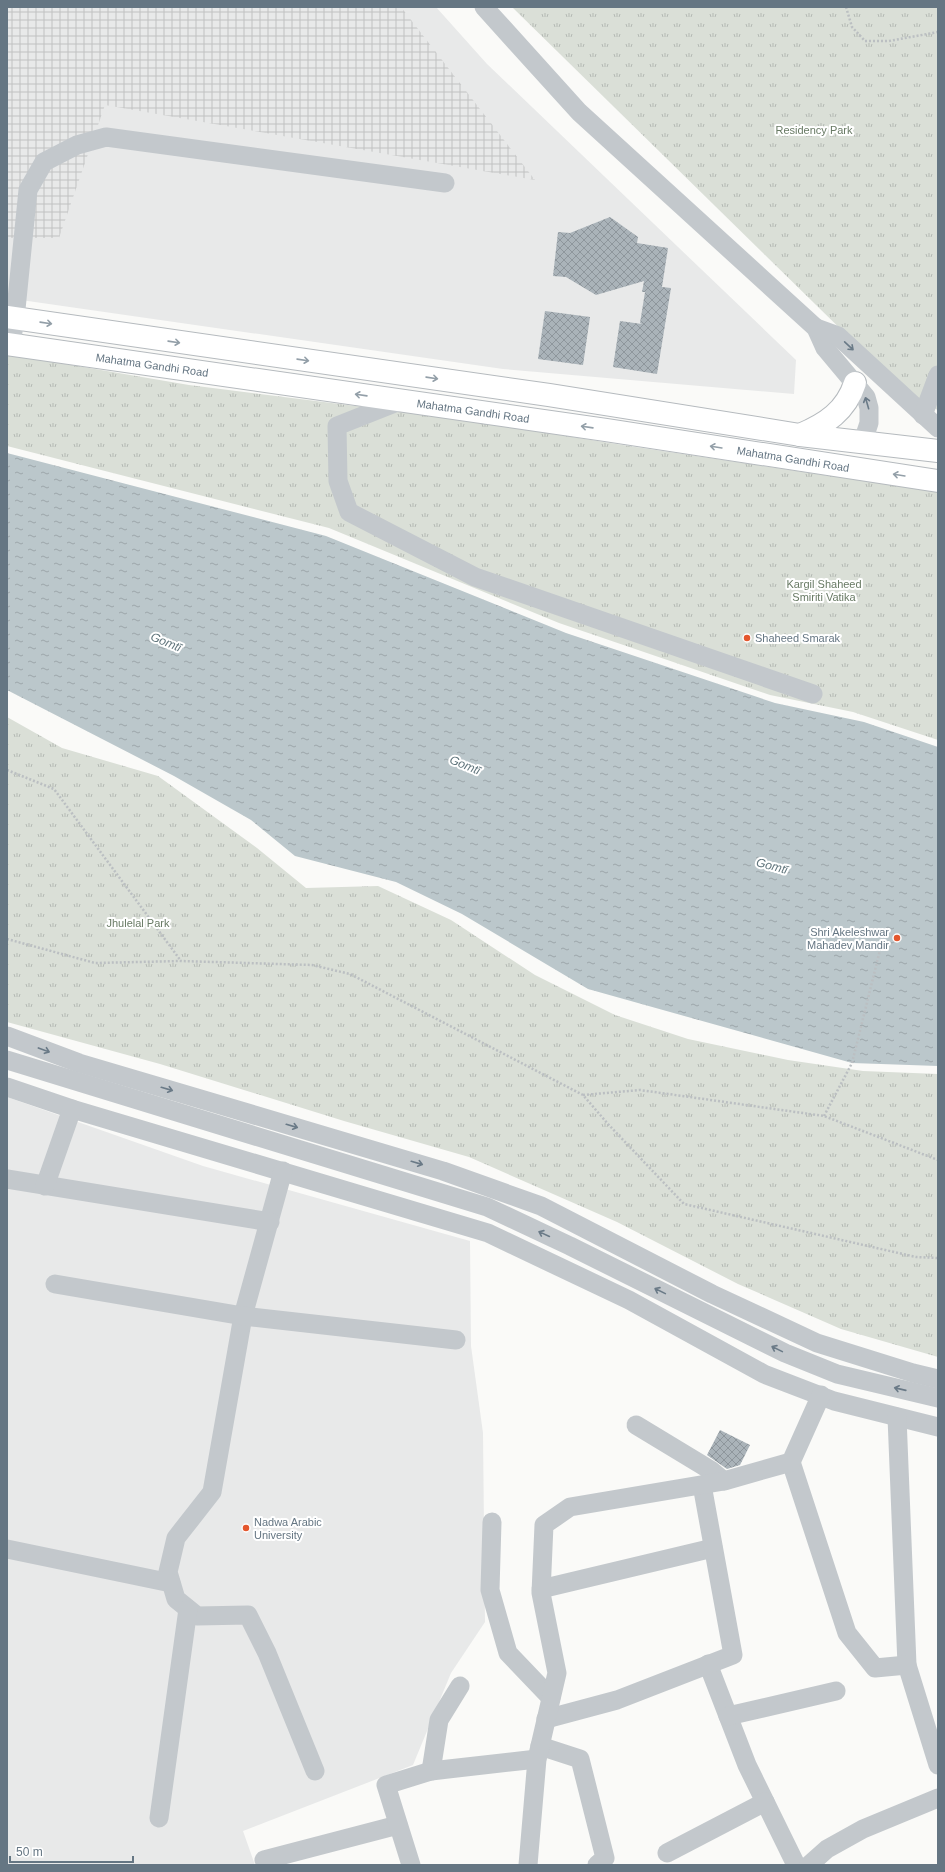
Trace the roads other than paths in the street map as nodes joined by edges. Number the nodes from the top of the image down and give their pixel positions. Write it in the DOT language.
graph roads {
  1 [pos="484,7"];
  2 [pos="445,183"];
  3 [pos="11,318"];
  4 [pos="816,328"];
  5 [pos="9,344"];
  6 [pos="938,375"];
  7 [pos="855,383"];
  8 [pos="400,401"];
  9 [pos="924,415"];
  10 [pos="938,428"];
  11 [pos="800,435"];
  12 [pos="863,441"];
  13 [pos="938,451"];
  14 [pos="938,481"];
  15 [pos="813,694"];
  16 [pos="7,1036"];
  17 [pos="7,1060"];
  18 [pos="7,1087"];
  19 [pos="72,1109"];
  20 [pos="283,1172"];
  21 [pos="7,1179"];
  22 [pos="46,1186"];
  23 [pos="270,1222"];
  24 [pos="55,1284"];
  25 [pos="243,1316"];
  26 [pos="456,1340"];
  27 [pos="938,1379"];
  28 [pos="822,1395"];
  29 [pos="938,1398"];
  30 [pos="897,1417"];
  31 [pos="636,1425"];
  32 [pos="938,1427"];
  33 [pos="791,1462"];
  34 [pos="724,1481"];
  35 [pos="702,1485"];
  36 [pos="492,1522"];
  37 [pos="713,1548"];
  38 [pos="7,1549"];
  39 [pos="171,1583"];
  40 [pos="541,1589"];
  41 [pos="188,1609"];
  42 [pos="708,1664"];
  43 [pos="907,1665"];
  44 [pos="460,1686"];
  45 [pos="836,1691"];
  46 [pos="551,1698"];
  47 [pos="728,1716"];
  48 [pos="546,1719"];
  49 [pos="538,1752"];
  50 [pos="938,1765"];
  51 [pos="315,1771"];
  52 [pos="431,1771"];
  53 [pos="938,1798"];
  54 [pos="765,1802"];
  55 [pos="160,1818"];
  56 [pos="398,1825"];
  57 [pos="667,1853"];
  58 [pos="264,1860"];
  59 [pos="411,1865"];
  60 [pos="528,1865"];
  61 [pos="597,1865"];
  62 [pos="796,1865"];
  63 [pos="809,1865"];
  1 -- 4 [label="street"];
  2 -- 3 [label="street"];
  3 -- 5 [label="street"];
  3 -- 11 [label="main road, one-way"];
  4 -- 7 [label="street"];
  4 -- 9 [label="street, one-way"];
  8 -- 5 [label="main road, Mahatma Gandhi Road, one-way"];
  6 -- 9 [label="street"];
  7 -- 11 [label="main road"];
  12 -- 7 [label="street, one-way"];
  14 -- 8 [label="main road, Mahatma Gandhi Road, one-way"];
  8 -- 15 [label="street"];
  9 -- 10 [label="street"];
  11 -- 12 [label="main road"];
  12 -- 13 [label="main road"];
  16 -- 27 [label="street, one-way"];
  29 -- 17 [label="street, one-way"];
  18 -- 19 [label="street"];
  19 -- 20 [label="street"];
  19 -- 22 [label="street"];
  20 -- 23 [label="street"];
  20 -- 28 [label="street"];
  21 -- 22 [label="street"];
  22 -- 23 [label="street"];
  23 -- 25 [label="street"];
  24 -- 25 [label="street"];
  25 -- 26 [label="street"];
  25 -- 39 [label="street"];
  28 -- 30 [label="street"];
  28 -- 33 [label="street"];
  30 -- 32 [label="street"];
  30 -- 43 [label="street"];
  31 -- 34 [label="street"];
  33 -- 34 [label="street"];
  33 -- 43 [label="street"];
  34 -- 35 [label="street"];
  35 -- 37 [label="street"];
  35 -- 40 [label="street"];
  36 -- 46 [label="street"];
  37 -- 40 [label="street"];
  37 -- 42 [label="street"];
  38 -- 39 [label="street"];
  39 -- 41 [label="street"];
  40 -- 46 [label="street"];
  41 -- 51 [label="street"];
  41 -- 55 [label="street"];
  42 -- 47 [label="street"];
  42 -- 48 [label="street"];
  43 -- 50 [label="street"];
  44 -- 52 [label="street"];
  45 -- 47 [label="street"];
  46 -- 48 [label="street"];
  47 -- 54 [label="street"];
  48 -- 49 [label="street"];
  49 -- 52 [label="street"];
  49 -- 60 [label="street"];
  49 -- 61 [label="street"];
  52 -- 56 [label="street"];
  53 -- 63 [label="street"];
  54 -- 57 [label="street"];
  54 -- 62 [label="street"];
  56 -- 58 [label="street"];
  56 -- 59 [label="street"];
}
